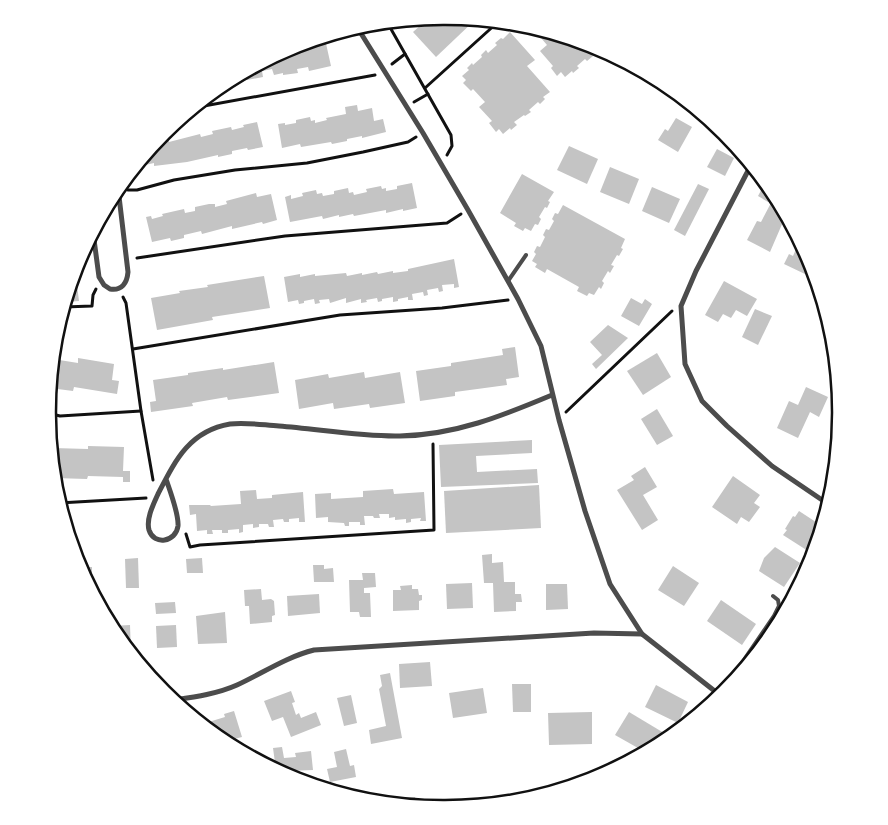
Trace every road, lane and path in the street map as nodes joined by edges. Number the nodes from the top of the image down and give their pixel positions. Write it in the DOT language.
graph roads {
  1 [pos="391,28"];
  2 [pos="492,28"];
  3 [pos="361,34"];
  4 [pos="406,54"];
  5 [pos="384,70"];
  6 [pos="425,88"];
  7 [pos="428,94"];
  8 [pos="208,105"];
  9 [pos="406,106"];
  10 [pos="423,133"];
  11 [pos="441,164"];
  12 [pos="747,172"];
  13 [pos="127,190"];
  14 [pos="119,201"];
  15 [pos="468,210"];
  16 [pos="95,244"];
  17 [pos="526,255"];
  18 [pos="127,260"];
  19 [pos="508,281"];
  20 [pos="101,282"];
  21 [pos="120,288"];
  22 [pos="518,299"];
  23 [pos="684,300"];
  24 [pos="72,307"];
  25 [pos="133,349"];
  26 [pos="552,395"];
  27 [pos="141,411"];
  28 [pos="56,415"];
  29 [pos="559,420"];
  30 [pos="432,433"];
  31 [pos="166,478"];
  32 [pos="156,498"];
  33 [pos="821,499"];
  34 [pos="67,502"];
  35 [pos="178,527"];
  36 [pos="773,596"];
  37 [pos="775,613"];
  38 [pos="642,634"];
  39 [pos="714,690"];
  40 [pos="183,699"];
  1 -- 4 [label="path"];
  2 -- 6 [label="path"];
  3 -- 5 [label="street"];
  4 -- 5 [label="path"];
  4 -- 6 [label="path"];
  5 -- 8 [label="path"];
  5 -- 9 [label="street"];
  6 -- 7 [label="path"];
  7 -- 9 [label="path"];
  7 -- 11 [label="path"];
  9 -- 10 [label="street"];
  10 -- 11 [label="street"];
  10 -- 13 [label="path"];
  11 -- 15 [label="street"];
  12 -- 23 [label="street"];
  14 -- 18 [label="street"];
  15 -- 18 [label="path"];
  15 -- 19 [label="street"];
  16 -- 20 [label="street"];
  17 -- 19 [label="lane"];
  18 -- 21 [label="street"];
  19 -- 22 [label="street"];
  20 -- 21 [label="street"];
  20 -- 24 [label="path"];
  21 -- 25 [label="path"];
  22 -- 25 [label="path"];
  22 -- 26 [label="street"];
  23 -- 29 [label="path"];
  23 -- 33 [label="street"];
  25 -- 27 [label="path"];
  26 -- 29 [label="street"];
  26 -- 30 [label="street"];
  27 -- 28 [label="path"];
  27 -- 32 [label="path"];
  29 -- 38 [label="street"];
  30 -- 31 [label="street"];
  30 -- 35 [label="path"];
  31 -- 32 [label="street"];
  31 -- 35 [label="street"];
  32 -- 34 [label="path"];
  32 -- 35 [label="street"];
  36 -- 37 [label="lane"];
  38 -- 39 [label="street"];
  38 -- 40 [label="street"];
}
